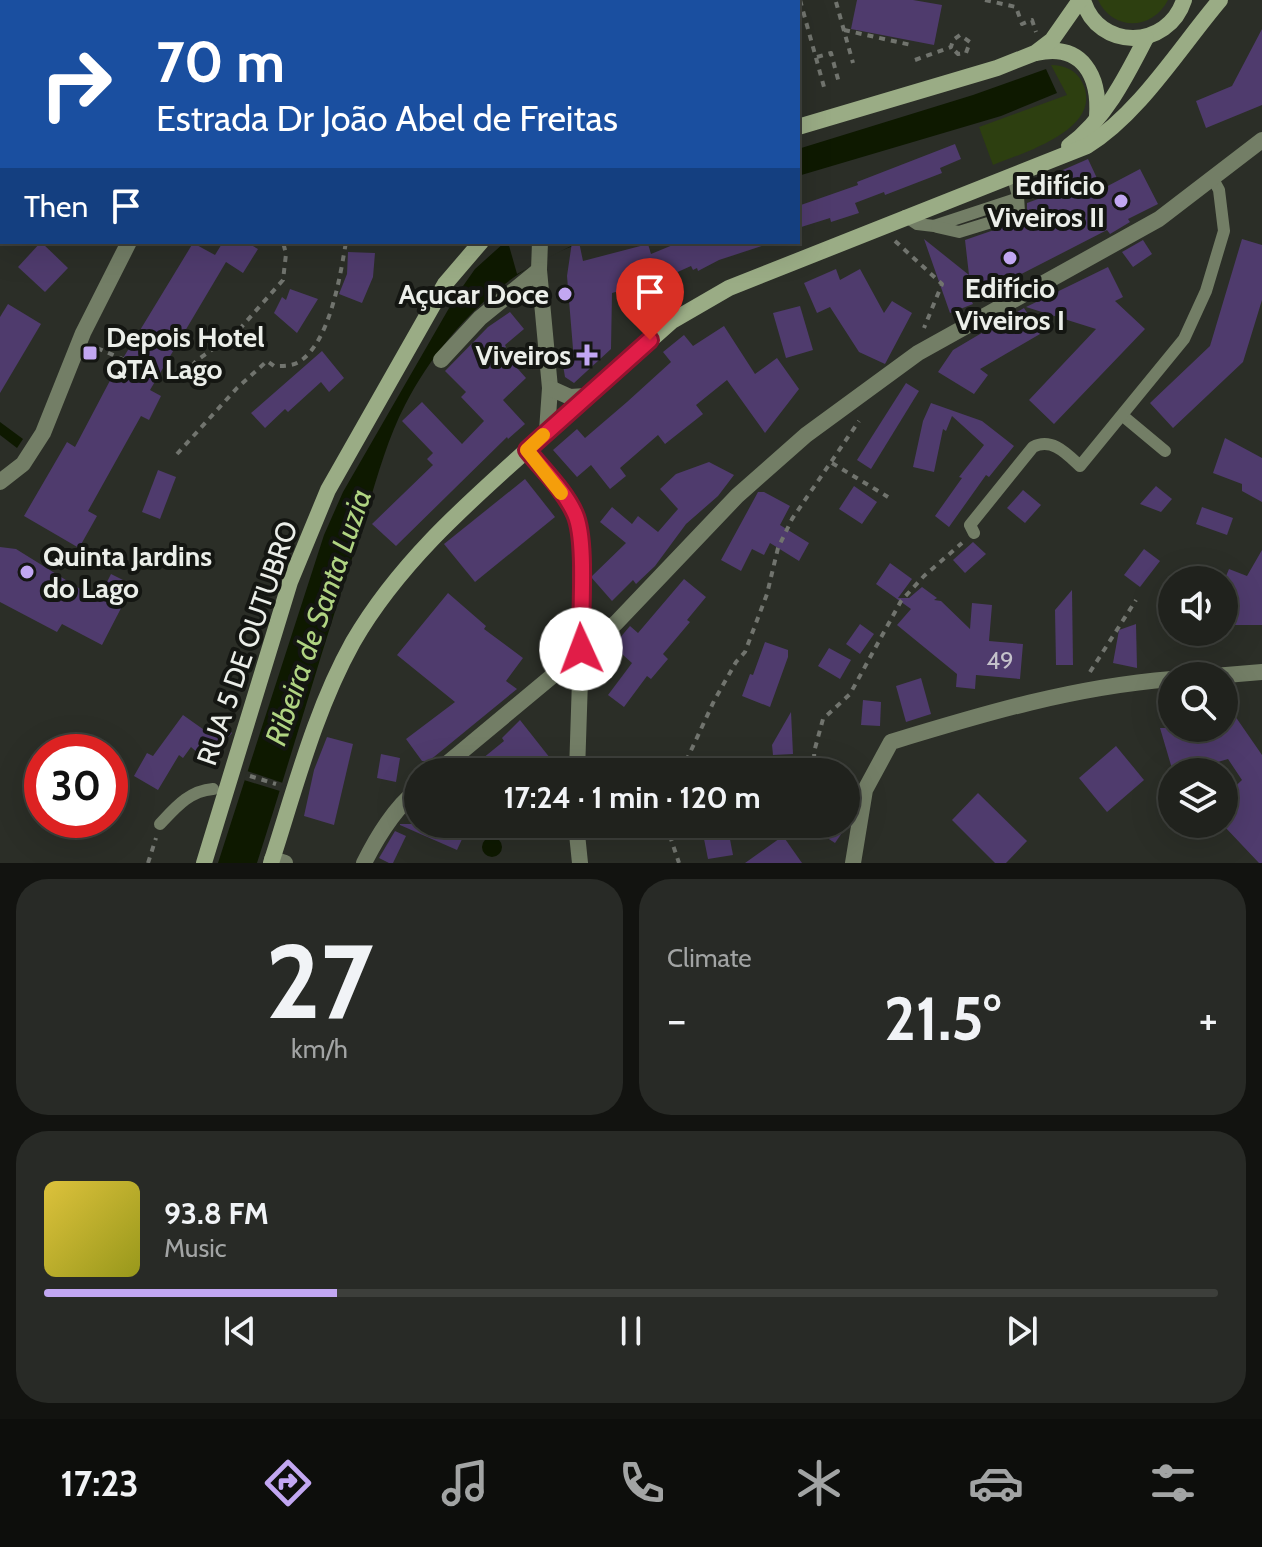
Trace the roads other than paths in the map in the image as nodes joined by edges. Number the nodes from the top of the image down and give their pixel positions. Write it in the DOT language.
graph roads {
  1 [pos="1082,0"];
  2 [pos="1184,0"];
  3 [pos="1220,0"];
  4 [pos="1146,38"];
  5 [pos="1035,53"];
  6 [pos="1097,120"];
  7 [pos="800,126"];
  8 [pos="1262,140"];
  9 [pos="1055,157"];
  10 [pos="1012,174"];
  11 [pos="1213,179"];
  12 [pos="905,216"];
  13 [pos="128,244"];
  14 [pos="479,244"];
  15 [pos="540,244"];
  16 [pos="539,270"];
  17 [pos="441,360"];
  18 [pos="550,388"];
  19 [pos="586,396"];
  20 [pos="1123,416"];
  21 [pos="547,431"];
  22 [pos="527,450"];
  23 [pos="1165,451"];
  24 [pos="0,482"];
  25 [pos="974,533"];
  26 [pos="581,649"];
  27 [pos="1262,672"];
  28 [pos="1238,674"];
  29 [pos="1158,681"];
  30 [pos="453,758"];
  31 [pos="577,758"];
  32 [pos="213,789"];
  33 [pos="404,801"];
  34 [pos="160,824"];
  35 [pos="577,838"];
  36 [pos="276,862"];
  37 [pos="204,863"];
  38 [pos="364,863"];
  39 [pos="580,863"];
  40 [pos="853,863"];
  1 -- 4 [label="main road"];
  1 -- 5 [label="main road"];
  2 -- 4 [label="main road"];
  3 -- 9 [label="main road"];
  4 -- 6 [label="main road"];
  5 -- 6 [label="main road"];
  5 -- 7 [label="main road"];
  6 -- 9 [label="main road"];
  8 -- 11 [label="street"];
  9 -- 10 [label="main road"];
  10 -- 12 [label="main road"];
  10 -- 12 [label="lane"];
  11 -- 20 [label="lane"];
  11 -- 26 [label="street"];
  12 -- 19 [label="main road"];
  13 -- 24 [label="street"];
  14 -- 37 [label="main road, RUA 5 DE OUTUBRO"];
  15 -- 16 [label="street"];
  16 -- 17 [label="street"];
  16 -- 18 [label="street"];
  18 -- 19 [label="street"];
  18 -- 21 [label="street"];
  19 -- 21 [label="main road"];
  20 -- 23 [label="lane"];
  20 -- 25 [label="lane"];
  21 -- 22 [label="main road"];
  22 -- 26 [label="street"];
  22 -- 36 [label="main road"];
  26 -- 30 [label="street"];
  26 -- 31 [label="street"];
  27 -- 28 [label="street"];
  29 -- 40 [label="street"];
  32 -- 34 [label="lane"];
  33 -- 38 [label="street"];
  35 -- 39 [label="street"];
}
